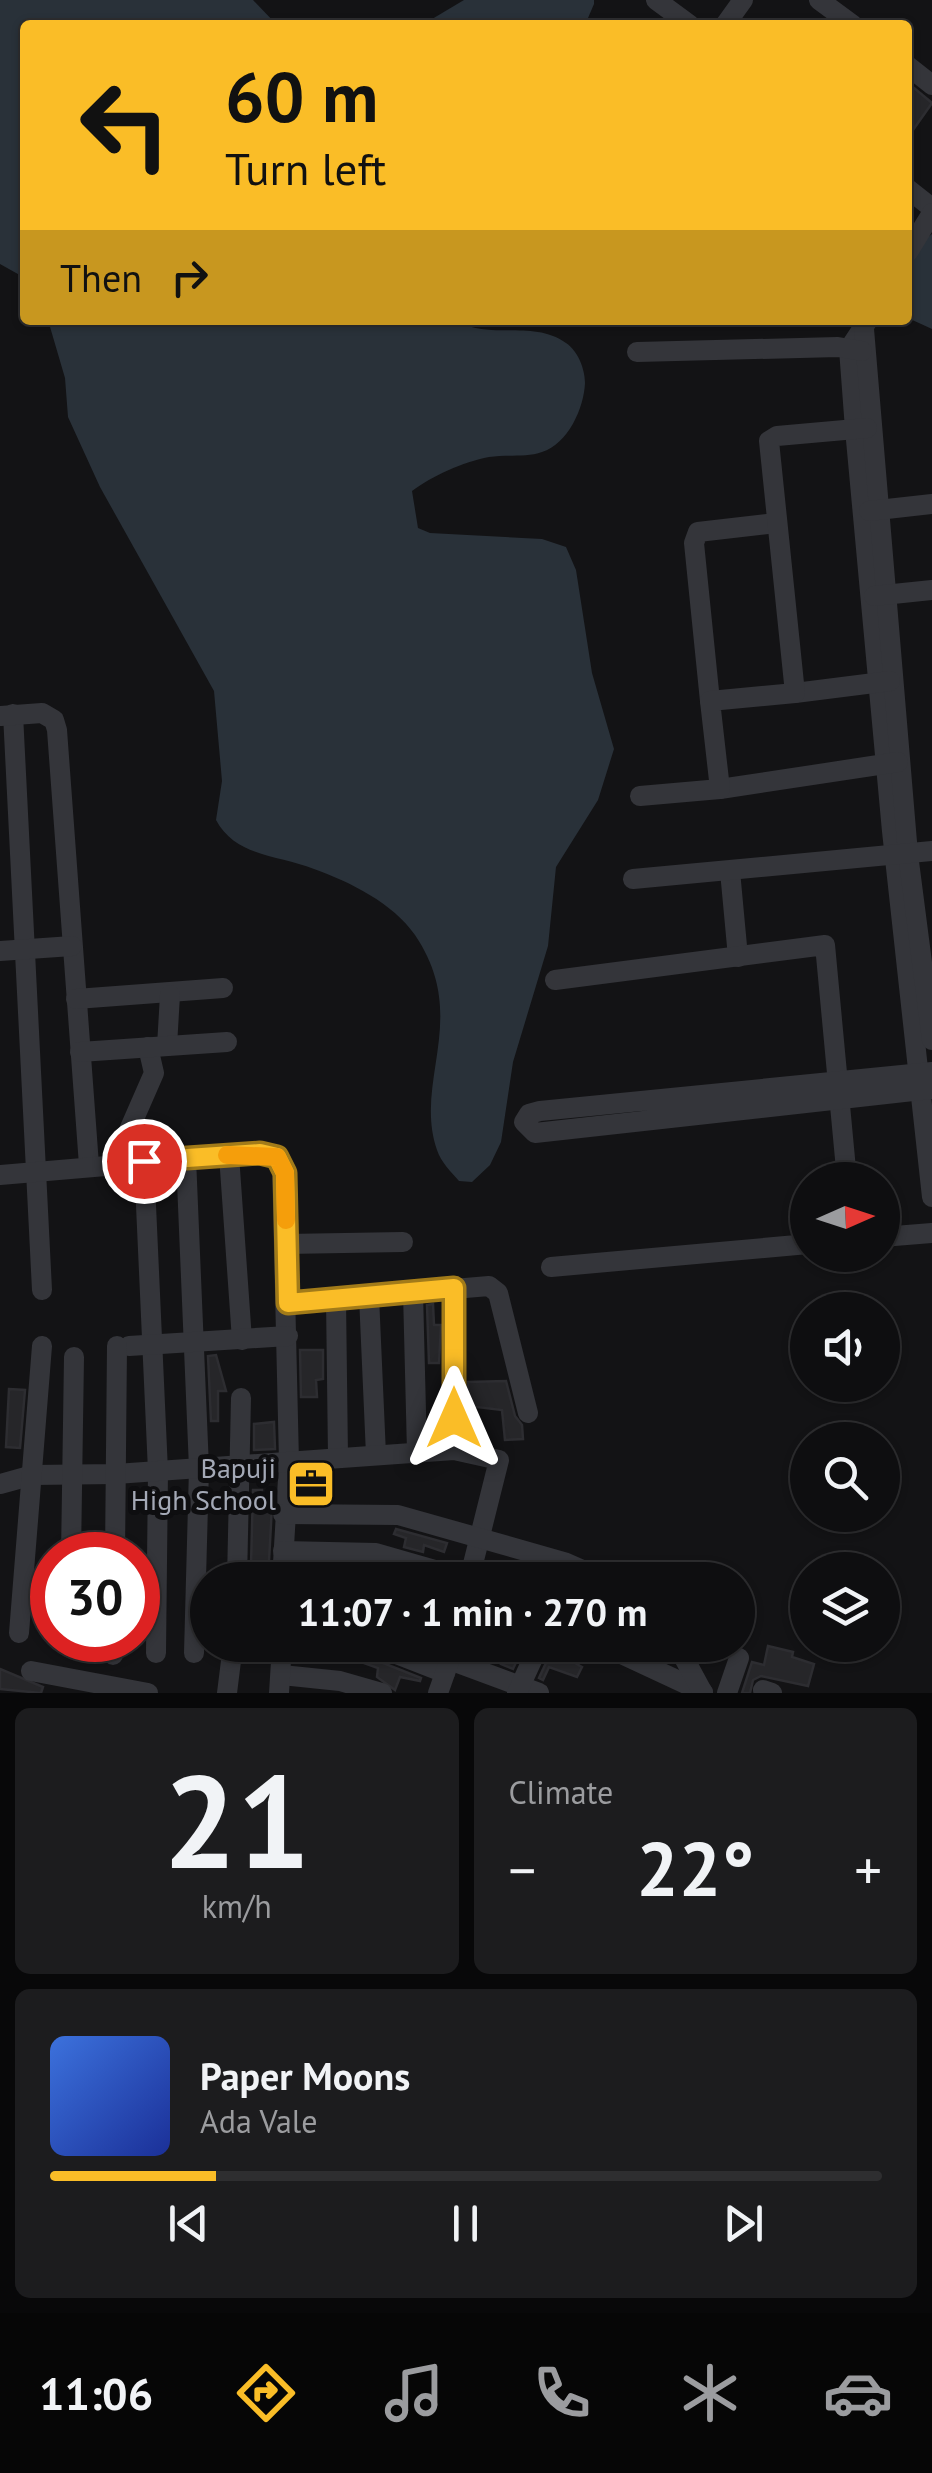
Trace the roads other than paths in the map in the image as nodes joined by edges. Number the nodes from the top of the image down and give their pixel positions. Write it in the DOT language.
graph roads {
  1 [pos="656,0"];
  2 [pos="743,0"];
  3 [pos="819,0"];
  4 [pos="683,20"];
  5 [pos="728,20"];
  6 [pos="846,20"];
  7 [pos="912,193"];
  8 [pos="932,211"];
  9 [pos="913,244"];
  10 [pos="866,325"];
  11 [pos="857,350"];
  12 [pos="637,352"];
  13 [pos="862,428"];
  14 [pos="932,504"];
  15 [pos="870,511"];
  16 [pos="776,523"];
  17 [pos="932,590"];
  18 [pos="878,596"];
  19 [pos="885,682"];
  20 [pos="795,693"];
  21 [pos="710,701"];
  22 [pos="6,715"];
  23 [pos="893,763"];
  24 [pos="720,789"];
  25 [pos="640,796"];
  26 [pos="932,852"];
  27 [pos="901,854"];
  28 [pos="730,870"];
  29 [pos="633,879"];
  30 [pos="918,940"];
  31 [pos="72,946"];
  32 [pos="25,948"];
  33 [pos="0,951"];
  34 [pos="738,957"];
  35 [pos="556,980"];
  36 [pos="223,988"];
  37 [pos="170,995"];
  38 [pos="76,999"];
  39 [pos="932,1040"];
  40 [pos="227,1042"];
  41 [pos="158,1047"];
  42 [pos="80,1052"];
  43 [pos="925,1081"];
  44 [pos="838,1092"];
  45 [pos="126,1136"];
  46 [pos="229,1155"];
  47 [pos="186,1158"];
  48 [pos="144,1161"];
  49 [pos="845,1162"];
  50 [pos="91,1165"];
  51 [pos="36,1170"];
  52 [pos="0,1174"];
  53 [pos="932,1197"];
  54 [pos="932,1233"];
  55 [pos="900,1236"];
  56 [pos="403,1242"];
  57 [pos="286,1244"];
  58 [pos="790,1246"];
  59 [pos="551,1267"];
  60 [pos="454,1288"];
  61 [pos="42,1290"];
  62 [pos="413,1292"];
  63 [pos="369,1296"];
  64 [pos="336,1299"];
  65 [pos="288,1303"];
  66 [pos="288,1336"];
  67 [pos="242,1340"];
  68 [pos="196,1342"];
  69 [pos="154,1344"];
  70 [pos="42,1346"];
  71 [pos="74,1357"];
  72 [pos="242,1398"];
  73 [pos="528,1414"];
  74 [pos="454,1450"];
  75 [pos="417,1452"];
  76 [pos="376,1455"];
  77 [pos="338,1456"];
  78 [pos="289,1462"];
  79 [pos="242,1464"];
  80 [pos="199,1468"];
  81 [pos="158,1471"];
  82 [pos="72,1474"];
  83 [pos="116,1474"];
  84 [pos="33,1475"];
  85 [pos="0,1484"];
  86 [pos="284,1514"];
  87 [pos="71,1532"];
  88 [pos="115,1532"];
  89 [pos="157,1532"];
  90 [pos="480,1540"];
  91 [pos="283,1551"];
  92 [pos="196,1562"];
  93 [pos="238,1562"];
  94 [pos="283,1562"];
  95 [pos="410,1562"];
  96 [pos="474,1562"];
  97 [pos="537,1562"];
  98 [pos="19,1633"];
  99 [pos="231,1662"];
  100 [pos="534,1662"];
  101 [pos="638,1662"];
  102 [pos="686,1662"];
  103 [pos="738,1662"];
  104 [pos="447,1668"];
  105 [pos="31,1671"];
  106 [pos="280,1684"];
  107 [pos="55,1686"];
  108 [pos="526,1690"];
  109 [pos="148,1693"];
  110 [pos="227,1693"];
  111 [pos="382,1693"];
  112 [pos="703,1693"];
  113 [pos="726,1693"];
  1 -- 4 [label="street"];
  2 -- 5 [label="street"];
  3 -- 6 [label="street"];
  7 -- 8 [label="street"];
  8 -- 9 [label="street"];
  10 -- 11 [label="street"];
  11 -- 12 [label="street"];
  11 -- 13 [label="street"];
  13 -- 15 [label="street"];
  13 -- 16 [label="street"];
  14 -- 15 [label="street"];
  15 -- 18 [label="street"];
  16 -- 20 [label="street"];
  16 -- 21 [label="street"];
  17 -- 18 [label="street"];
  18 -- 19 [label="street"];
  19 -- 20 [label="street"];
  19 -- 23 [label="street"];
  20 -- 21 [label="street"];
  21 -- 24 [label="street"];
  22 -- 31 [label="street"];
  22 -- 32 [label="street"];
  23 -- 24 [label="street"];
  23 -- 27 [label="street"];
  24 -- 25 [label="street"];
  26 -- 27 [label="street"];
  27 -- 28 [label="street"];
  27 -- 30 [label="street"];
  28 -- 29 [label="street"];
  28 -- 34 [label="street"];
  30 -- 39 [label="street"];
  30 -- 43 [label="street"];
  31 -- 32 [label="street"];
  31 -- 38 [label="street"];
  32 -- 33 [label="street"];
  32 -- 51 [label="street"];
  34 -- 35 [label="street"];
  34 -- 44 [label="street"];
  36 -- 37 [label="street"];
  37 -- 38 [label="street"];
  37 -- 41 [label="street"];
  38 -- 42 [label="street"];
  40 -- 41 [label="street"];
  41 -- 42 [label="street"];
  41 -- 45 [label="street"];
  42 -- 50 [label="street"];
  43 -- 44 [label="street"];
  43 -- 53 [label="street"];
  44 -- 44 [label="street"];
  44 -- 49 [label="street"];
  45 -- 48 [label="street"];
  45 -- 50 [label="street"];
  46 -- 47 [label="street"];
  46 -- 57 [label="street"];
  46 -- 67 [label="street"];
  47 -- 48 [label="street"];
  47 -- 68 [label="street"];
  48 -- 50 [label="street"];
  48 -- 69 [label="street"];
  50 -- 51 [label="street"];
  51 -- 52 [label="street"];
  51 -- 61 [label="street"];
  54 -- 55 [label="street"];
  56 -- 57 [label="street"];
  57 -- 65 [label="street"];
  58 -- 59 [label="street"];
  60 -- 62 [label="street"];
  60 -- 73 [label="street"];
  60 -- 74 [label="street"];
  62 -- 63 [label="street"];
  62 -- 75 [label="street"];
  63 -- 64 [label="street"];
  63 -- 76 [label="street"];
  64 -- 65 [label="street"];
  64 -- 77 [label="street"];
  65 -- 66 [label="street"];
  66 -- 67 [label="street"];
  66 -- 78 [label="street"];
  67 -- 68 [label="street"];
  68 -- 69 [label="street"];
  68 -- 80 [label="street"];
  69 -- 81 [label="street"];
  69 -- 83 [label="street"];
  70 -- 84 [label="street"];
  71 -- 82 [label="street"];
  72 -- 79 [label="street"];
  74 -- 75 [label="street"];
  74 -- 90 [label="street"];
  75 -- 76 [label="street"];
  76 -- 77 [label="street"];
  77 -- 78 [label="street"];
  78 -- 79 [label="street"];
  78 -- 86 [label="street"];
  79 -- 80 [label="street"];
  79 -- 93 [label="street"];
  80 -- 81 [label="street"];
  80 -- 92 [label="street"];
  81 -- 83 [label="street"];
  81 -- 89 [label="street"];
  82 -- 83 [label="street"];
  82 -- 84 [label="street"];
  82 -- 87 [label="street"];
  83 -- 88 [label="street"];
  84 -- 85 [label="street"];
  84 -- 98 [label="street"];
  86 -- 90 [label="street"];
  86 -- 91 [label="street"];
  90 -- 96 [label="street"];
  90 -- 97 [label="street"];
  91 -- 94 [label="street"];
  91 -- 95 [label="street"];
  99 -- 110 [label="street"];
  100 -- 108 [label="street"];
  101 -- 112 [label="street"];
  102 -- 112 [label="street"];
  103 -- 113 [label="street"];
  104 -- 108 [label="street"];
  105 -- 107 [label="street"];
  106 -- 111 [label="street"];
  107 -- 109 [label="street"];
}
